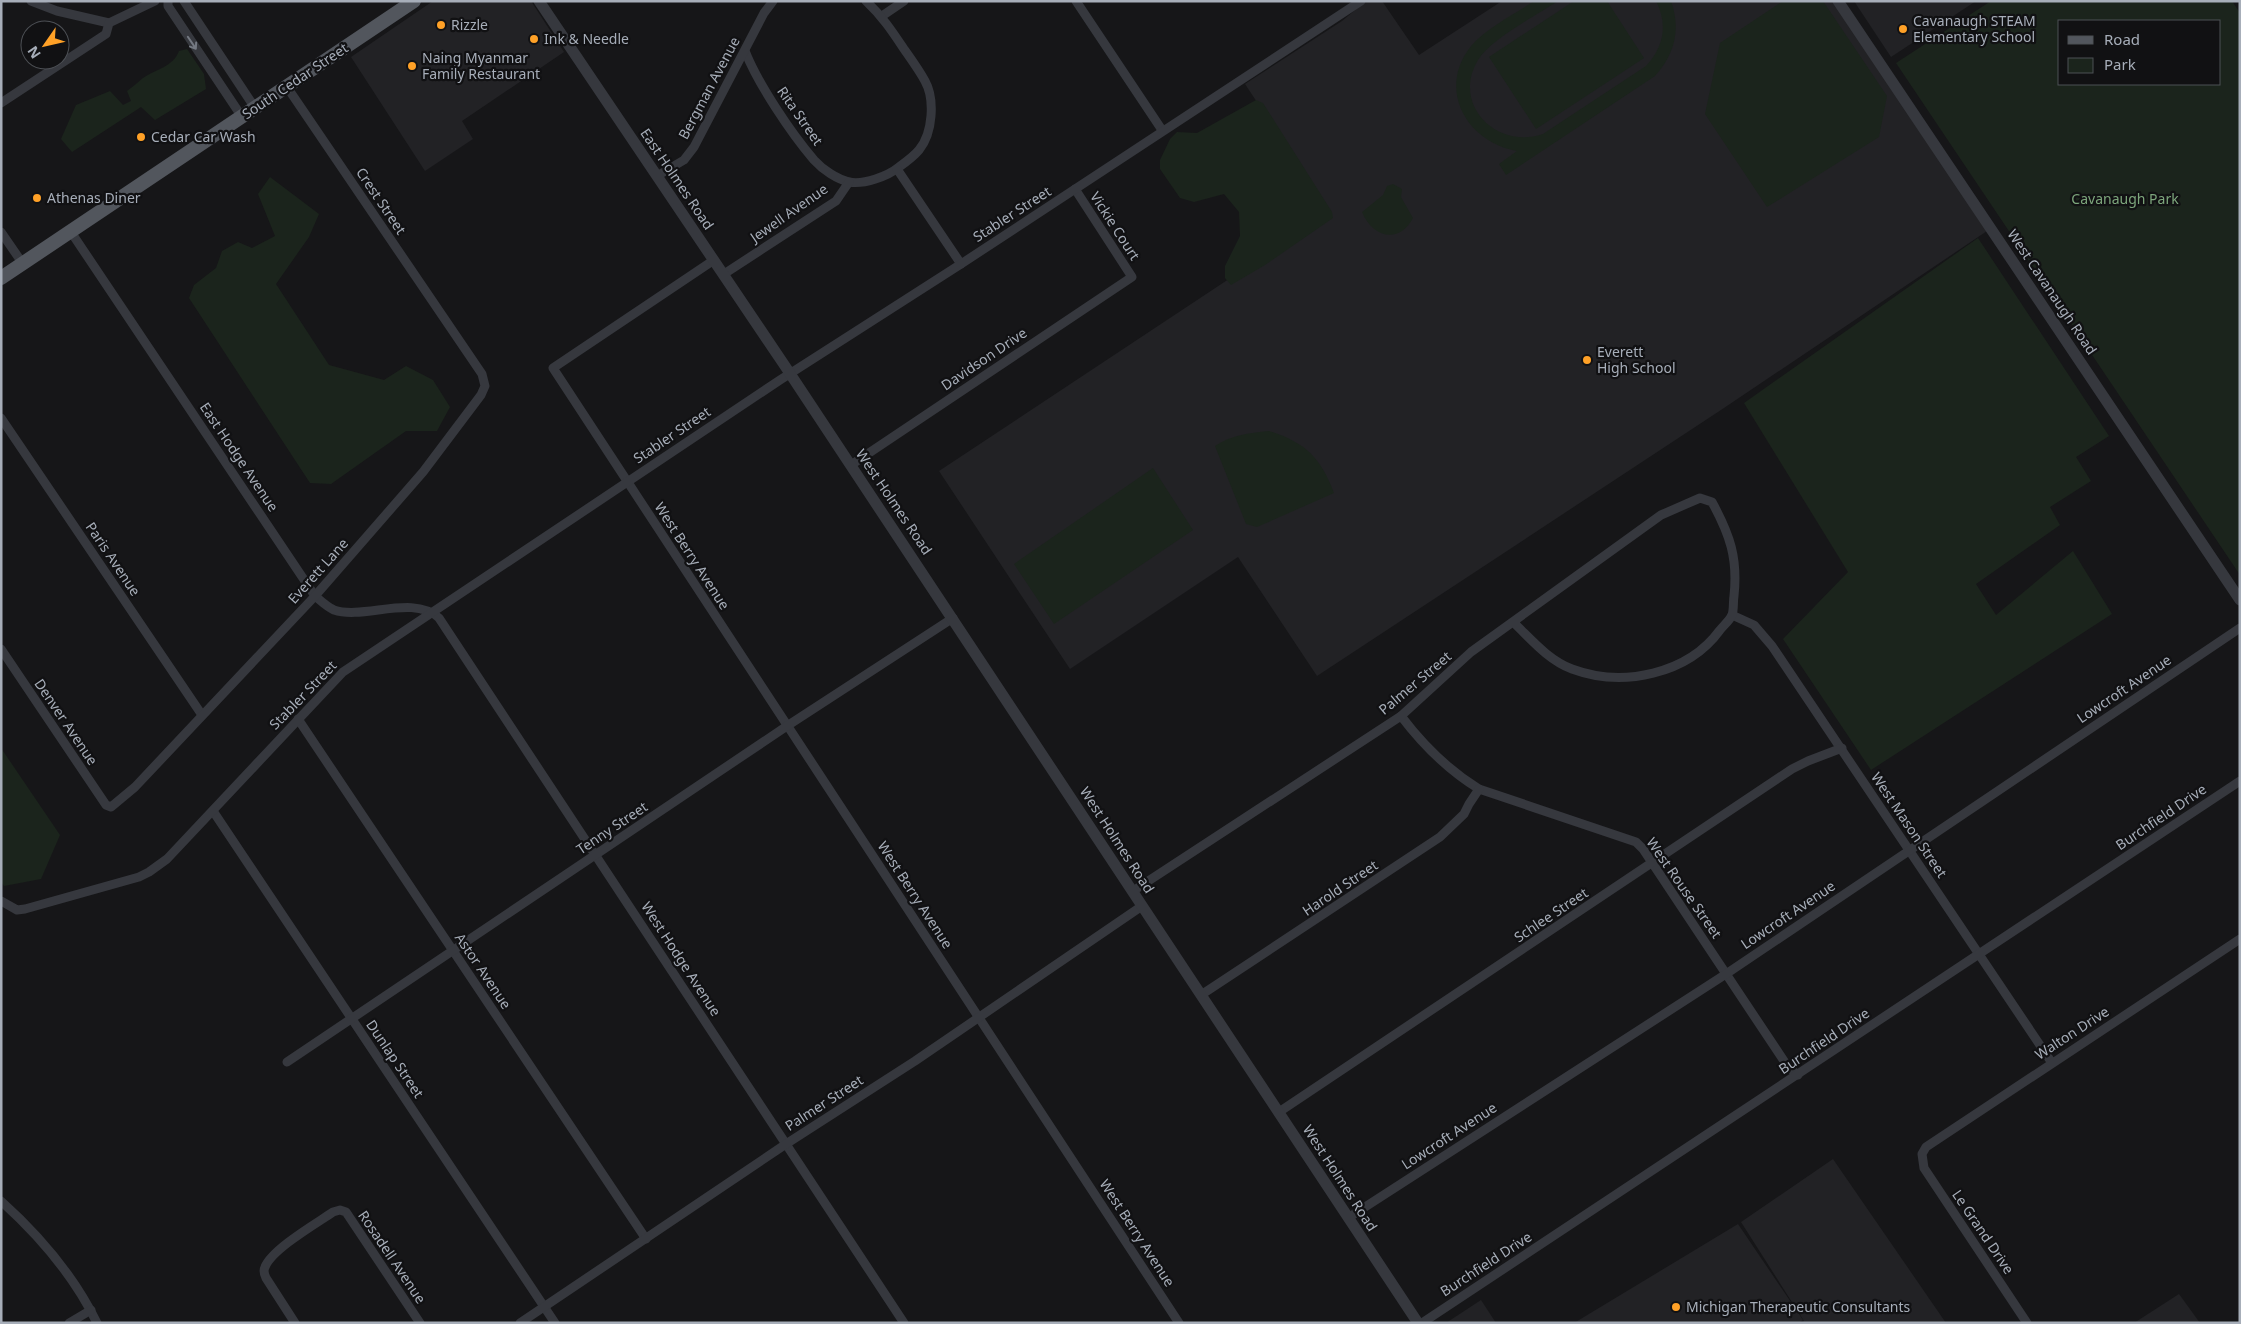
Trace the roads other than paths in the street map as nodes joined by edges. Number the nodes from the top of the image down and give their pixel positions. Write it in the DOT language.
graph roads {
  1 [pos="31,1"];
  2 [pos="155,1"];
  3 [pos="168,1"];
  4 [pos="184,1"];
  5 [pos="414,1"];
  6 [pos="539,1"];
  7 [pos="773,1"];
  8 [pos="866,1"];
  9 [pos="904,1"];
  10 [pos="1076,1"];
  11 [pos="1343,1"];
  12 [pos="1361,1"];
  13 [pos="1838,1"];
  14 [pos="1349,10"];
  15 [pos="882,16"];
  16 [pos="108,22"];
  17 [pos="745,51"];
  18 [pos="287,87"];
  19 [pos="1,103"];
  20 [pos="255,108"];
  21 [pos="242,118"];
  22 [pos="1162,130"];
  23 [pos="897,169"];
  24 [pos="657,176"];
  25 [pos="849,182"];
  26 [pos="1075,190"];
  27 [pos="1,232"];
  28 [pos="71,232"];
  29 [pos="714,260"];
  30 [pos="23,264"];
  31 [pos="961,264"];
  32 [pos="724,274"];
  33 [pos="1132,277"];
  34 [pos="1,278"];
  35 [pos="453,331"];
  36 [pos="790,374"];
  37 [pos="1,418"];
  38 [pos="851,465"];
  39 [pos="627,482"];
  40 [pos="315,596"];
  41 [pos="2240,600"];
  42 [pos="432,612"];
  43 [pos="1732,614"];
  44 [pos="953,618"];
  45 [pos="1513,622"];
  46 [pos="2240,628"];
  47 [pos="1,649"];
  48 [pos="202,715"];
  49 [pos="1401,716"];
  50 [pos="298,719"];
  51 [pos="787,726"];
  52 [pos="1842,748"];
  53 [pos="2240,781"];
  54 [pos="1479,789"];
  55 [pos="110,807"];
  56 [pos="213,811"];
  57 [pos="1910,849"];
  58 [pos="596,855"];
  59 [pos="1653,864"];
  60 [pos="1133,891"];
  61 [pos="1,902"];
  62 [pos="1142,906"];
  63 [pos="2240,939"];
  64 [pos="453,951"];
  65 [pos="1979,954"];
  66 [pos="1726,974"];
  67 [pos="1201,995"];
  68 [pos="978,1016"];
  69 [pos="352,1018"];
  70 [pos="287,1062"];
  71 [pos="2052,1063"];
  72 [pos="1798,1075"];
  73 [pos="1278,1112"];
  74 [pos="786,1144"];
  75 [pos="1922,1154"];
  76 [pos="1,1201"];
  77 [pos="1348,1218"];
  78 [pos="646,1239"];
  79 [pos="544,1307"];
  80 [pos="91,1310"];
  81 [pos="69,1323"];
  82 [pos="97,1323"];
  83 [pos="296,1323"];
  84 [pos="420,1323"];
  85 [pos="520,1323"];
  86 [pos="555,1323"];
  87 [pos="904,1323"];
  88 [pos="1179,1323"];
  89 [pos="1418,1323"];
  90 [pos="1422,1323"];
  91 [pos="2028,1323"];
  1 -- 16 [label="street"];
  2 -- 16 [label="street"];
  3 -- 21 [label="street, one-way"];
  4 -- 20 [label="street"];
  5 -- 18 [label="main road, South Cedar Street"];
  6 -- 24 [label="street, East Holmes Road"];
  7 -- 17 [label="street, Bergman Avenue"];
  8 -- 15 [label="street"];
  9 -- 15 [label="street"];
  10 -- 22 [label="street"];
  11 -- 14 [label="street"];
  12 -- 14 [label="street, Stabler Street"];
  13 -- 41 [label="street, West Cavanaugh Road"];
  14 -- 22 [label="street, Stabler Street"];
  15 -- 23 [label="street"];
  16 -- 19 [label="street"];
  17 -- 24 [label="street, Bergman Avenue"];
  17 -- 25 [label="street, Rita Street"];
  18 -- 20 [label="main road, South Cedar Street"];
  18 -- 35 [label="street, Crest Street"];
  20 -- 21 [label="main road, South Cedar Street"];
  21 -- 28 [label="main road, South Cedar Street"];
  22 -- 26 [label="street, Stabler Street"];
  23 -- 25 [label="street"];
  23 -- 31 [label="street"];
  24 -- 29 [label="street, East Holmes Road"];
  25 -- 32 [label="street, Jewell Avenue"];
  26 -- 31 [label="street, Stabler Street"];
  26 -- 33 [label="street, Vickie Court"];
  27 -- 30 [label="street"];
  28 -- 30 [label="main road, South Cedar Street"];
  28 -- 40 [label="street, East Hodge Avenue"];
  29 -- 32 [label="street, East Holmes Road"];
  29 -- 39 [label="street, West Berry Avenue"];
  30 -- 34 [label="main road, South Cedar Street"];
  31 -- 36 [label="street, Stabler Street"];
  32 -- 36 [label="street, East Holmes Road"];
  33 -- 38 [label="street, Davidson Drive"];
  35 -- 40 [label="street, Everett Lane"];
  36 -- 38 [label="street, West Holmes Road"];
  36 -- 39 [label="street, Stabler Street"];
  37 -- 48 [label="street, Paris Avenue"];
  38 -- 44 [label="street, West Holmes Road"];
  39 -- 42 [label="street, Stabler Street"];
  39 -- 51 [label="street, West Berry Avenue"];
  40 -- 42 [label="street, East Hodge Avenue"];
  40 -- 48 [label="street, Everett Lane"];
  42 -- 50 [label="street, Stabler Street"];
  42 -- 58 [label="street, West Hodge Avenue"];
  43 -- 45 [label="street"];
  43 -- 45 [label="street, Palmer Street"];
  43 -- 52 [label="street, West Mason Street"];
  44 -- 51 [label="street, Tenny Street"];
  44 -- 60 [label="street, West Holmes Road"];
  45 -- 49 [label="street, Palmer Street"];
  46 -- 57 [label="street, Lowcroft Avenue"];
  47 -- 55 [label="street, Denver Avenue"];
  48 -- 55 [label="street, Everett Lane"];
  49 -- 54 [label="street, West Rouse Street"];
  49 -- 60 [label="street, Palmer Street"];
  50 -- 56 [label="street, Stabler Street"];
  50 -- 64 [label="street, Astor Avenue"];
  51 -- 58 [label="street, Tenny Street"];
  51 -- 68 [label="street, West Berry Avenue"];
  52 -- 57 [label="street, West Mason Street"];
  52 -- 59 [label="street, Schlee Street"];
  53 -- 65 [label="street, Burchfield Drive"];
  54 -- 59 [label="street, West Rouse Street"];
  54 -- 67 [label="street, Harold Street"];
  56 -- 61 [label="street, Stabler Street"];
  56 -- 69 [label="street, Dunlap Street"];
  57 -- 65 [label="street, West Mason Street"];
  57 -- 66 [label="street, Lowcroft Avenue"];
  58 -- 64 [label="street, Tenny Street"];
  58 -- 74 [label="street, West Hodge Avenue"];
  59 -- 66 [label="street, West Rouse Street"];
  59 -- 73 [label="street, Schlee Street"];
  60 -- 62 [label="street, West Holmes Road"];
  62 -- 67 [label="street, West Holmes Road"];
  62 -- 68 [label="street, Palmer Street"];
  63 -- 71 [label="street, Walton Drive"];
  64 -- 69 [label="street, Tenny Street"];
  64 -- 78 [label="street, Astor Avenue"];
  65 -- 71 [label="street, West Mason Street"];
  65 -- 72 [label="street, Burchfield Drive"];
  66 -- 72 [label="street, West Rouse Street"];
  66 -- 77 [label="street, Lowcroft Avenue"];
  67 -- 73 [label="street, West Holmes Road"];
  68 -- 74 [label="street, Palmer Street"];
  68 -- 88 [label="street, West Berry Avenue"];
  69 -- 70 [label="street, Tenny Street"];
  69 -- 79 [label="street, Dunlap Street"];
  71 -- 75 [label="street, Walton Drive"];
  72 -- 90 [label="street, Burchfield Drive"];
  73 -- 77 [label="street, West Holmes Road"];
  74 -- 78 [label="street, Palmer Street"];
  74 -- 87 [label="street, West Hodge Avenue"];
  75 -- 91 [label="street, Le Grand Drive"];
  76 -- 80 [label="street"];
  77 -- 89 [label="street, West Holmes Road"];
  78 -- 79 [label="street, Palmer Street"];
  79 -- 85 [label="street, Palmer Street"];
  79 -- 86 [label="street, Dunlap Street"];
  80 -- 81 [label="street"];
  80 -- 82 [label="street"];
  83 -- 84 [label="street, Rosadell Avenue"];
}
